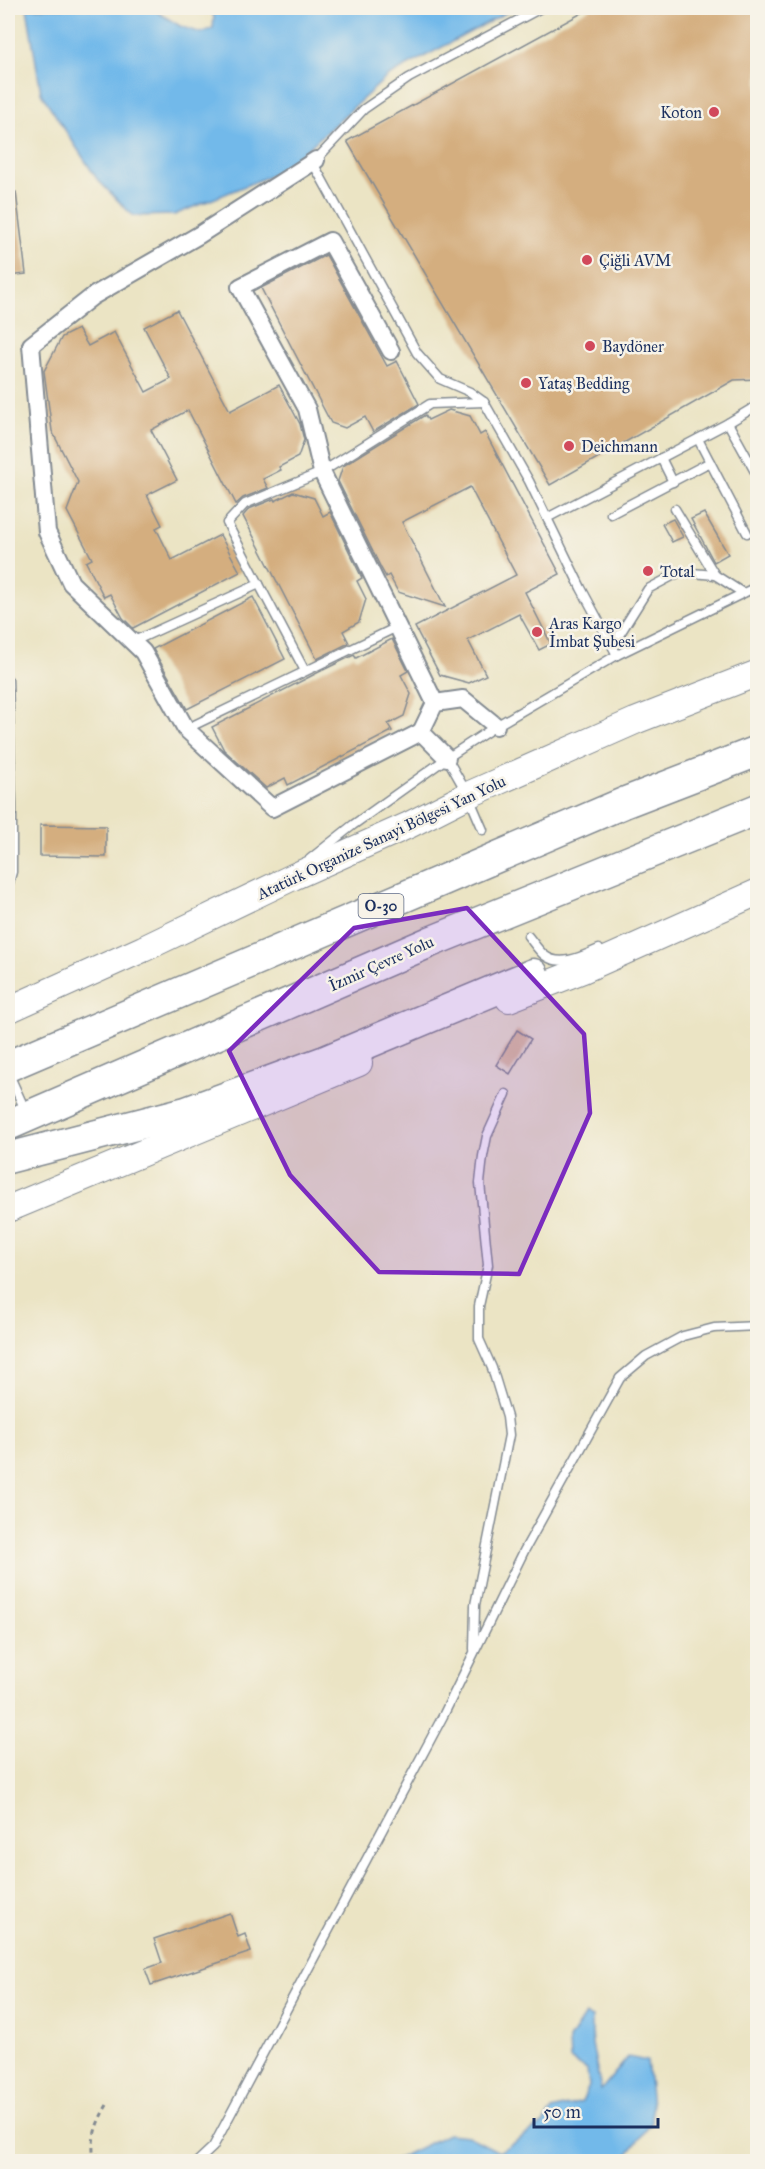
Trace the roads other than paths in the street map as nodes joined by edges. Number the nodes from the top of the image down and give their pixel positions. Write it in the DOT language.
graph roads {
  1 [pos="542,8"];
  2 [pos="316,160"];
  3 [pos="391,351"];
  4 [pos="484,402"];
  5 [pos="758,405"];
  6 [pos="728,423"];
  7 [pos="698,439"];
  8 [pos="662,458"];
  9 [pos="710,462"];
  10 [pos="322,472"];
  11 [pos="758,477"];
  12 [pos="673,482"];
  13 [pos="675,509"];
  14 [pos="611,514"];
  15 [pos="547,518"];
  16 [pos="747,533"];
  17 [pos="715,575"];
  18 [pos="259,584"];
  19 [pos="758,586"];
  20 [pos="743,593"];
  21 [pos="398,627"];
  22 [pos="132,642"];
  23 [pos="613,645"];
  24 [pos="617,655"];
  25 [pos="305,671"];
  26 [pos="758,673"];
  27 [pos="8,680"];
  28 [pos="435,703"];
  29 [pos="496,726"];
  30 [pos="186,729"];
  31 [pos="421,732"];
  32 [pos="758,751"];
  33 [pos="447,758"];
  34 [pos="468,795"];
  35 [pos="10,805"];
  36 [pos="758,809"];
  37 [pos="758,819"];
  38 [pos="483,830"];
  39 [pos="684,837"];
  40 [pos="293,877"];
  41 [pos="8,886"];
  42 [pos="758,886"];
  43 [pos="758,892"];
  44 [pos="723,897"];
  45 [pos="528,936"];
  46 [pos="607,946"];
  47 [pos="533,974"];
  48 [pos="8,1010"];
  49 [pos="8,1066"];
  50 [pos="8,1072"];
  51 [pos="506,1094"];
  52 [pos="18,1121"];
  53 [pos="8,1158"];
  54 [pos="8,1209"];
  55 [pos="758,1326"];
  56 [pos="474,1652"];
  57 [pos="197,2162"];
  1 -- 2 [label="lane"];
  2 -- 4 [label="lane"];
  2 -- 22 [label="street"];
  3 -- 10 [label="street"];
  4 -- 10 [label="lane"];
  4 -- 15 [label="lane"];
  5 -- 6 [label="lane"];
  6 -- 7 [label="lane"];
  6 -- 11 [label="lane"];
  7 -- 8 [label="lane"];
  7 -- 9 [label="lane"];
  8 -- 12 [label="lane"];
  8 -- 15 [label="lane"];
  9 -- 12 [label="lane"];
  9 -- 16 [label="lane"];
  10 -- 18 [label="lane"];
  10 -- 21 [label="street"];
  12 -- 14 [label="lane"];
  13 -- 17 [label="lane"];
  15 -- 23 [label="lane"];
  17 -- 20 [label="lane"];
  17 -- 23 [label="lane"];
  18 -- 22 [label="lane"];
  18 -- 25 [label="lane"];
  19 -- 20 [label="lane"];
  20 -- 24 [label="lane"];
  21 -- 25 [label="lane"];
  21 -- 28 [label="street"];
  22 -- 30 [label="street"];
  23 -- 24 [label="lane"];
  24 -- 29 [label="lane"];
  25 -- 30 [label="lane"];
  26 -- 34 [label="main road, Atatürk Organize Sanayi Bölgesi Yan Yolu"];
  27 -- 35 [label="lane"];
  28 -- 29 [label="street"];
  28 -- 31 [label="street"];
  29 -- 33 [label="lane"];
  30 -- 31 [label="street"];
  31 -- 33 [label="street"];
  32 -- 49 [label="highway, O-30"];
  33 -- 34 [label="lane"];
  33 -- 40 [label="lane"];
  34 -- 38 [label="lane"];
  34 -- 40 [label="main road, Atatürk Organize Sanayi Bölgesi Yan Yolu"];
  35 -- 41 [label="lane"];
  36 -- 39 [label="highway, İzmir Çevre Yolu"];
  37 -- 39 [label="highway"];
  39 -- 52 [label="highway, İzmir Çevre Yolu"];
  40 -- 48 [label="main road, Atatürk Organize Sanayi Bölgesi Yan Yolu"];
  42 -- 44 [label="lane"];
  43 -- 54 [label="main road"];
  45 -- 46 [label="lane"];
  47 -- 53 [label="highway"];
  50 -- 52 [label="lane"];
  51 -- 56 [label="lane"];
  55 -- 56 [label="lane"];
  56 -- 57 [label="lane"];
}
